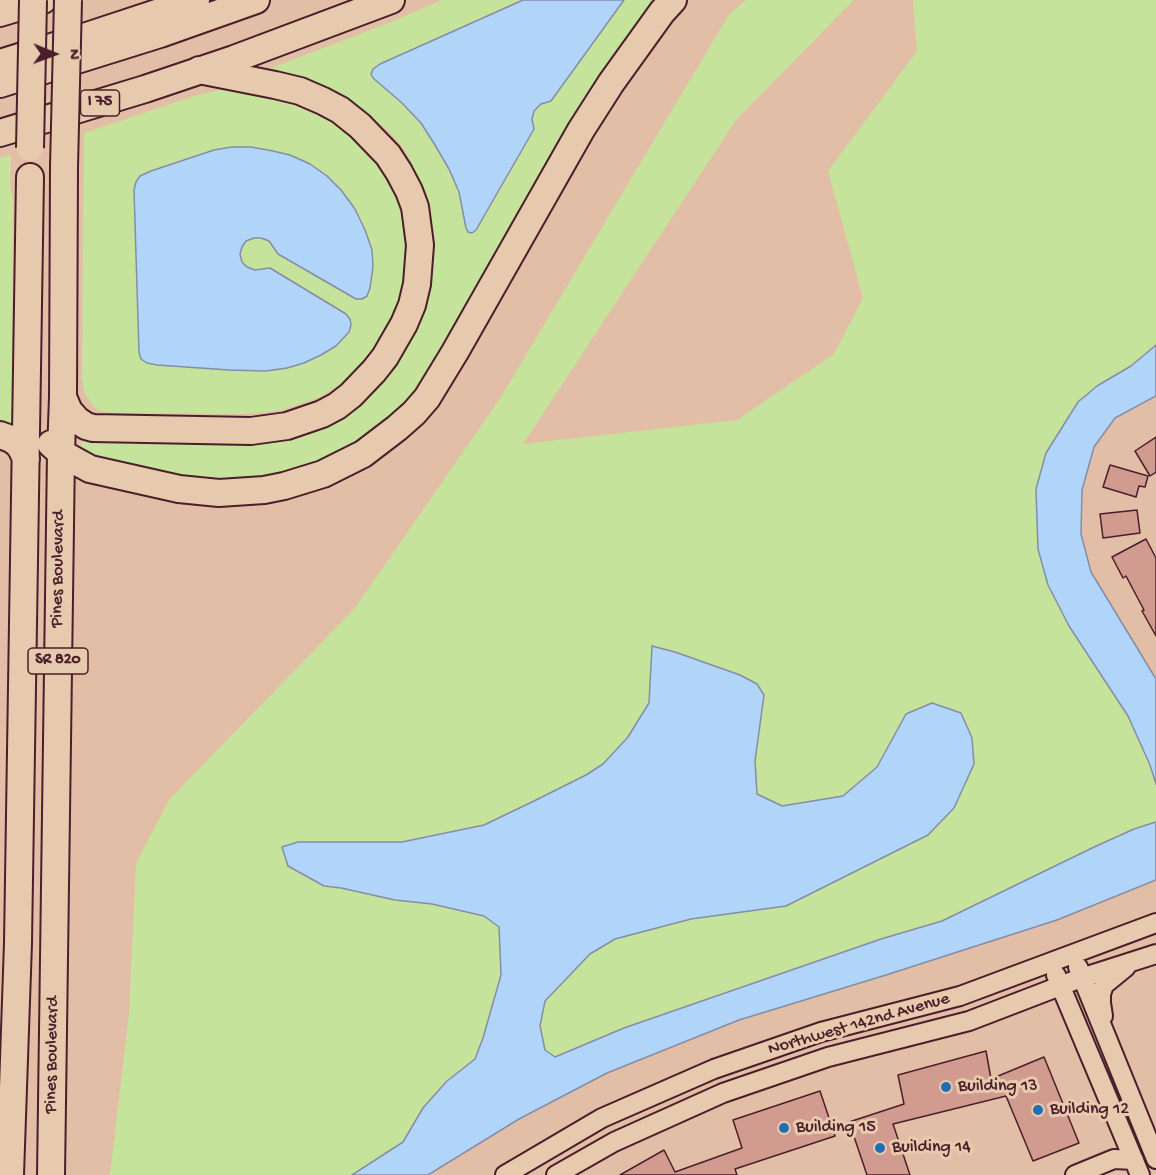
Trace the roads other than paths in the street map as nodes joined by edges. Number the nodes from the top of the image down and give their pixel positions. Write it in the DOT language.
graph roads {
  1 [pos="33,0"];
  2 [pos="43,0"];
  3 [pos="68,0"];
  4 [pos="196,0"];
  5 [pos="256,0"];
  6 [pos="391,0"];
  7 [pos="673,0"];
  8 [pos="0,13"];
  9 [pos="0,63"];
  10 [pos="199,70"];
  11 [pos="0,84"];
  12 [pos="0,134"];
  13 [pos="30,148"];
  14 [pos="30,177"];
  15 [pos="27,376"];
  16 [pos="63,397"];
  17 [pos="0,435"];
  18 [pos="61,453"];
  19 [pos="26,459"];
  20 [pos="1156,923"];
  21 [pos="1073,954"];
  22 [pos="1156,954"];
  23 [pos="1052,962"];
  24 [pos="1131,962"];
  25 [pos="1081,978"];
  26 [pos="1060,986"];
  27 [pos="1109,1044"];
  28 [pos="1156,1159"];
  29 [pos="1137,1167"];
  30 [pos="1079,1173"];
  31 [pos="10,1175"];
  32 [pos="51,1175"];
  33 [pos="505,1175"];
  34 [pos="556,1175"];
  1 -- 13 [label="highway, bridge"];
  2 -- 8 [label="highway"];
  3 -- 16 [label="highway, Pines Boulevard / SR 820, bridge"];
  4 -- 9 [label="highway"];
  5 -- 11 [label="highway"];
  6 -- 10 [label="highway, I 75"];
  7 -- 18 [label="highway"];
  10 -- 12 [label="highway, I 75"];
  10 -- 16 [label="highway"];
  14 -- 15 [label="highway, Pines Boulevard / SR 820"];
  15 -- 18 [label="highway"];
  15 -- 19 [label="highway, Pines Boulevard / SR 820"];
  16 -- 18 [label="highway, Pines Boulevard / SR 820"];
  17 -- 19 [label="highway"];
  18 -- 32 [label="highway, Pines Boulevard / SR 820"];
  19 -- 31 [label="highway, Pines Boulevard / SR 820"];
  20 -- 21 [label="street, Northwest 142nd Avenue"];
  21 -- 23 [label="street, Northwest 142nd Avenue"];
  21 -- 25 [label="street"];
  22 -- 24 [label="street, Northwest 142nd Avenue"];
  23 -- 26 [label="street"];
  23 -- 33 [label="street, Northwest 142nd Avenue"];
  24 -- 25 [label="street, Northwest 142nd Avenue"];
  24 -- 27 [label="street"];
  25 -- 26 [label="street, Northwest 142nd Avenue"];
  25 -- 27 [label="street"];
  26 -- 29 [label="street"];
  26 -- 34 [label="street, Northwest 142nd Avenue"];
  27 -- 28 [label="street"];
  29 -- 30 [label="street"];
}
